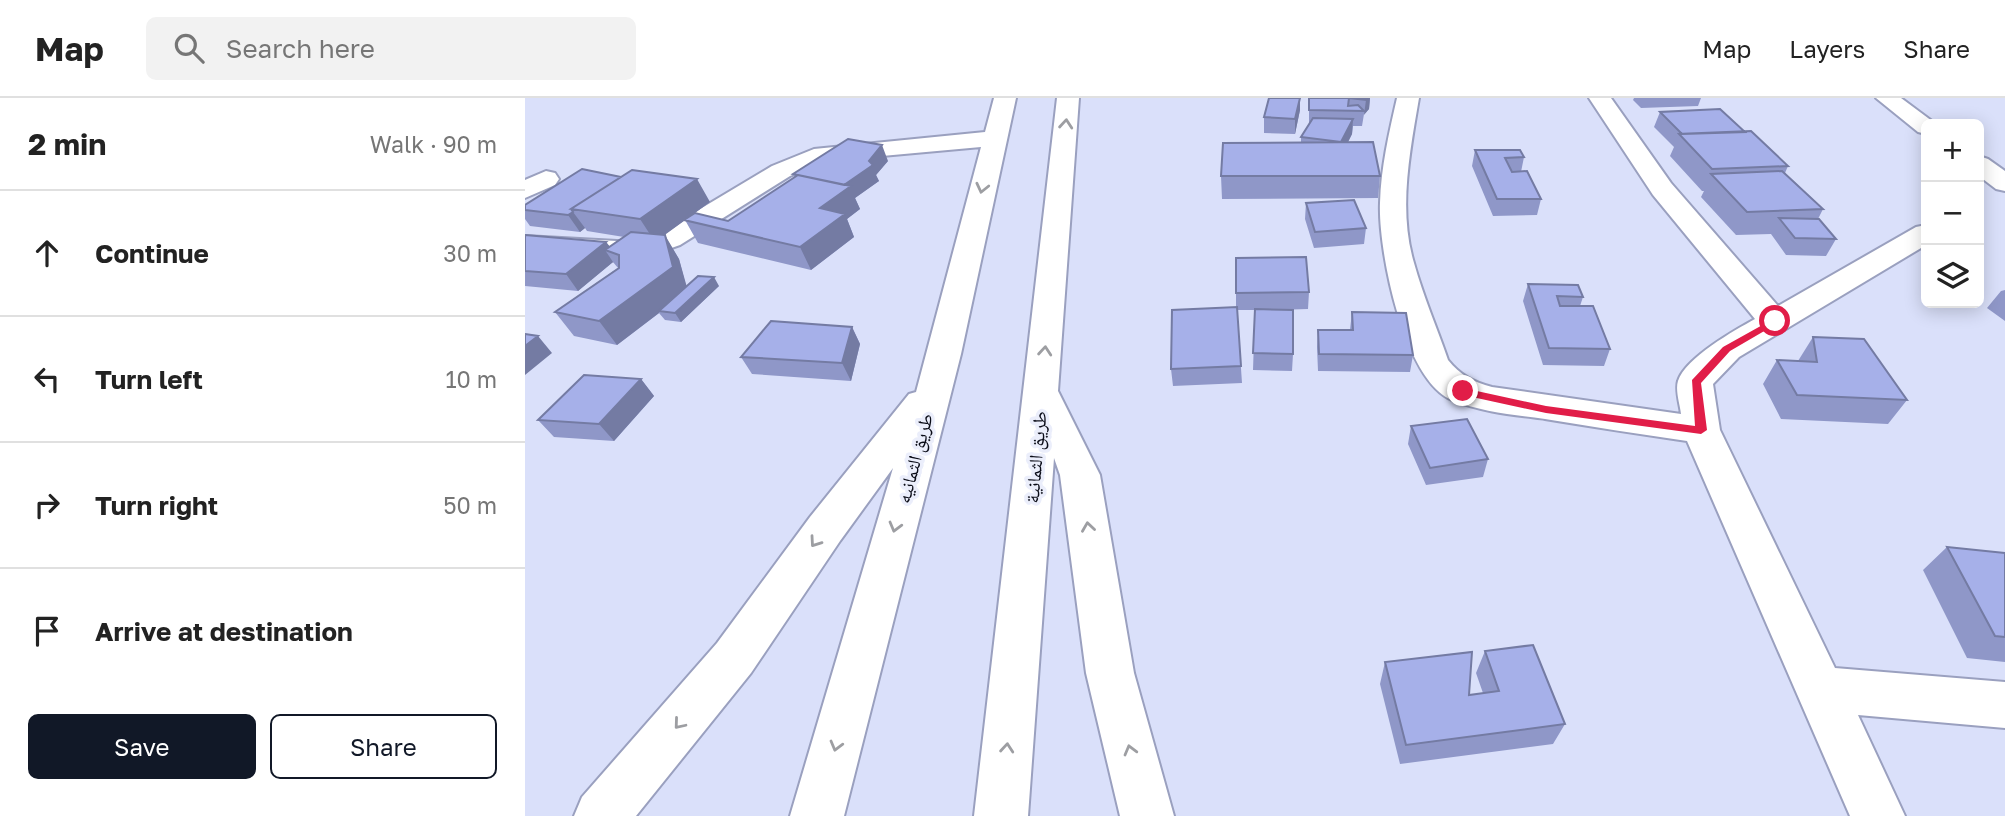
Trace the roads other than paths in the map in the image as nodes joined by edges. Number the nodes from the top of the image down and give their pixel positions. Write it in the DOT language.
graph roads {
  1 [pos="1005,98"];
  2 [pos="1068,98"];
  3 [pos="1408,98"];
  4 [pos="1600,98"];
  5 [pos="1887,98"];
  6 [pos="1921,123"];
  7 [pos="993,139"];
  8 [pos="1984,170"];
  9 [pos="1999,189"];
  10 [pos="1921,236"];
  11 [pos="525,246"];
  12 [pos="1775,321"];
  13 [pos="932,390"];
  14 [pos="1041,391"];
  15 [pos="1701,430"];
  16 [pos="1820,689"];
  17 [pos="2005,705"];
  18 [pos="601,816"];
  19 [pos="817,816"];
  20 [pos="1001,816"];
  21 [pos="1147,816"];
  22 [pos="1878,816"];
  1 -- 7 [label="street, طريق الثمانيه"];
  14 -- 2 [label="street, طريق الثمانية, one-way"];
  3 -- 15 [label="street"];
  4 -- 12 [label="street"];
  5 -- 6 [label="street"];
  7 -- 11 [label="street"];
  7 -- 13 [label="street, طريق الثمانيه, one-way"];
  8 -- 9 [label="street"];
  10 -- 12 [label="street"];
  12 -- 15 [label="street"];
  13 -- 18 [label="street, one-way"];
  13 -- 19 [label="street, طريق الثمانيه, one-way"];
  20 -- 14 [label="street, طريق الثمانية, one-way"];
  21 -- 14 [label="street, one-way"];
  15 -- 16 [label="street"];
  16 -- 17 [label="street"];
  16 -- 22 [label="street"];
}
